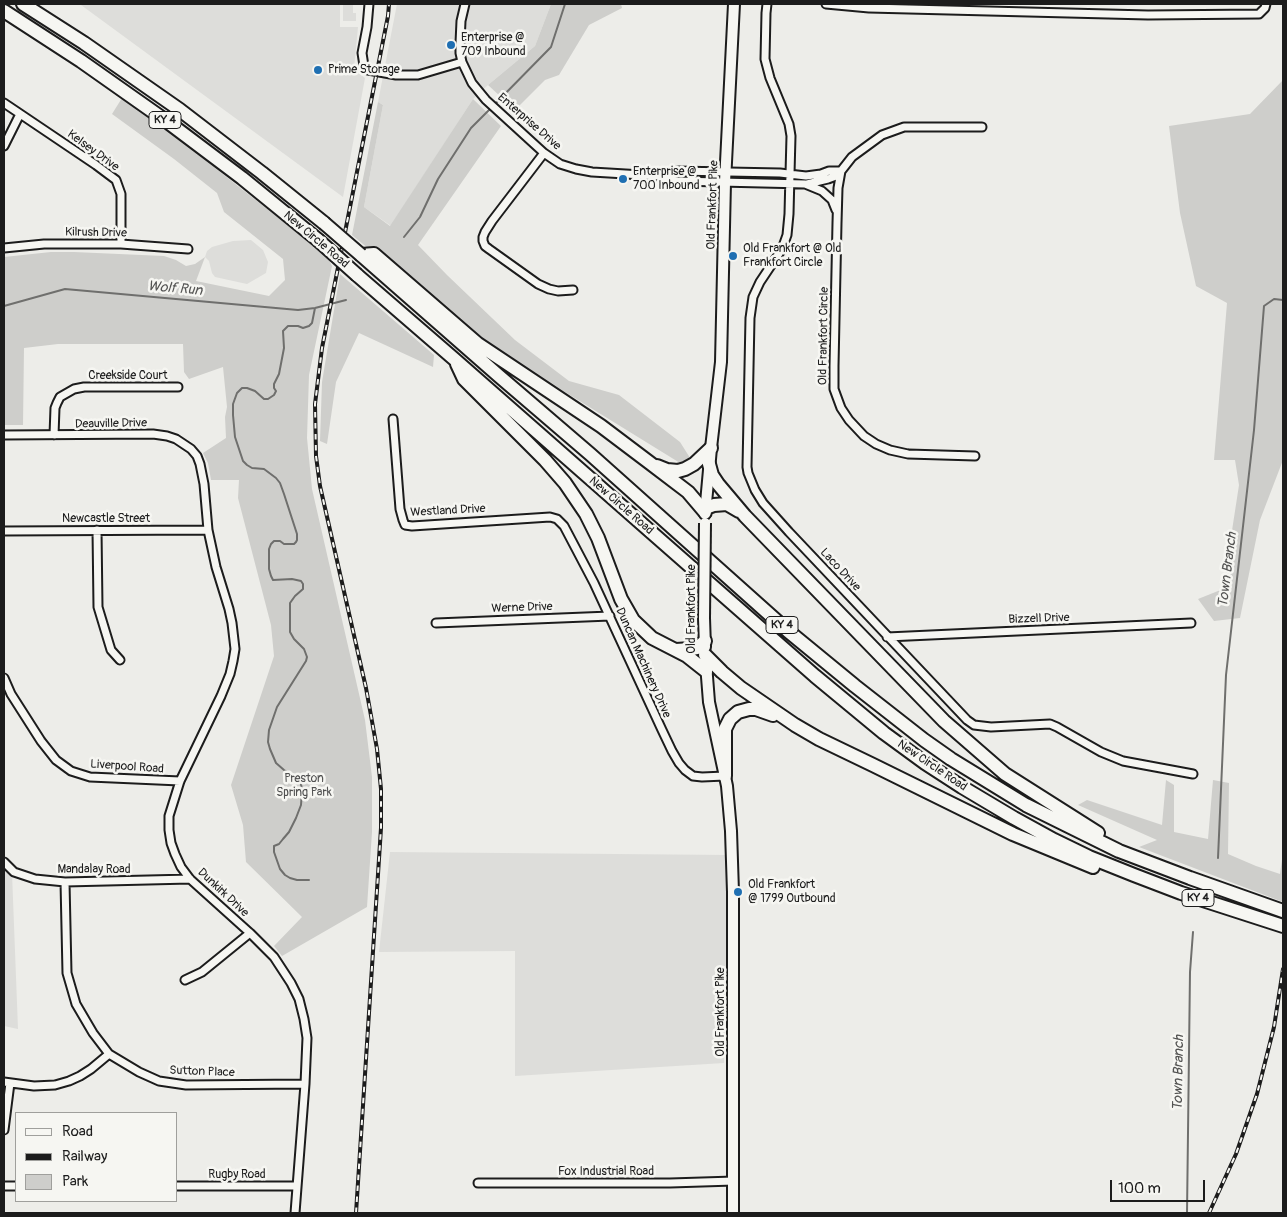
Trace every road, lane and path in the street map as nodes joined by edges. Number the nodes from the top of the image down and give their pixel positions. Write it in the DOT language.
graph roads {
  1 [pos="24,4"];
  2 [pos="369,4"];
  3 [pos="465,4"];
  4 [pos="734,4"];
  5 [pos="826,4"];
  6 [pos="1266,4"];
  7 [pos="769,6"];
  8 [pos="4,11"];
  9 [pos="462,62"];
  10 [pos="4,103"];
  11 [pos="20,114"];
  12 [pos="982,127"];
  13 [pos="4,146"];
  14 [pos="544,153"];
  15 [pos="841,171"];
  16 [pos="790,174"];
  17 [pos="725,177"];
  18 [pos="790,183"];
  19 [pos="804,184"];
  20 [pos="837,212"];
  21 [pos="121,244"];
  22 [pos="4,248"];
  23 [pos="188,250"];
  24 [pos="361,255"];
  25 [pos="573,290"];
  26 [pos="453,358"];
  27 [pos="178,387"];
  28 [pos="393,419"];
  29 [pos="4,435"];
  30 [pos="54,436"];
  31 [pos="711,448"];
  32 [pos="975,456"];
  33 [pos="650,462"];
  34 [pos="710,464"];
  35 [pos="202,470"];
  36 [pos="705,514"];
  37 [pos="745,516"];
  38 [pos="564,526"];
  39 [pos="97,530"];
  40 [pos="208,530"];
  41 [pos="4,531"];
  42 [pos="610,616"];
  43 [pos="436,623"];
  44 [pos="1191,623"];
  45 [pos="888,637"];
  46 [pos="704,641"];
  47 [pos="676,650"];
  48 [pos="705,655"];
  49 [pos="120,660"];
  50 [pos="706,671"];
  51 [pos="4,678"];
  52 [pos="783,716"];
  53 [pos="1193,774"];
  54 [pos="725,776"];
  55 [pos="180,781"];
  56 [pos="1120,850"];
  57 [pos="4,862"];
  58 [pos="1134,875"];
  59 [pos="190,879"];
  60 [pos="65,882"];
  61 [pos="1283,911"];
  62 [pos="1283,926"];
  63 [pos="250,933"];
  64 [pos="184,980"];
  65 [pos="109,1054"];
  66 [pos="7,1082"];
  67 [pos="305,1084"];
  68 [pos="4,1130"];
  69 [pos="734,1181"];
  70 [pos="478,1184"];
  71 [pos="178,1186"];
  72 [pos="298,1186"];
  73 [pos="295,1213"];
  74 [pos="733,1213"];
  1 -- 24 [label="highway, New Circle Road / KY 4, bridge"];
  2 -- 9 [label="street"];
  3 -- 9 [label="street, Enterprise Drive"];
  4 -- 17 [label="main road, Old Frankfort Pike"];
  5 -- 6 [label="street"];
  7 -- 16 [label="street, Laco Drive"];
  8 -- 26 [label="highway, New Circle Road / KY 4, bridge"];
  9 -- 14 [label="street, Enterprise Drive"];
  10 -- 11 [label="street, Kelsey Drive"];
  11 -- 13 [label="street"];
  11 -- 21 [label="street, Kelsey Drive"];
  12 -- 15 [label="street"];
  14 -- 17 [label="street, Enterprise Drive"];
  14 -- 25 [label="street"];
  15 -- 16 [label="street"];
  15 -- 19 [label="street"];
  15 -- 20 [label="street, Old Frankfort Circle"];
  16 -- 17 [label="street"];
  16 -- 18 [label="street, Laco Drive"];
  17 -- 18 [label="street"];
  17 -- 31 [label="main road, Old Frankfort Pike"];
  18 -- 19 [label="street"];
  18 -- 45 [label="street, Laco Drive"];
  19 -- 20 [label="street"];
  20 -- 32 [label="street, Old Frankfort Circle"];
  21 -- 22 [label="street, Kilrush Drive"];
  21 -- 23 [label="street, Kilrush Drive"];
  24 -- 33 [label="highway"];
  24 -- 56 [label="highway, New Circle Road / KY 4"];
  26 -- 47 [label="highway"];
  26 -- 58 [label="highway, New Circle Road / KY 4"];
  27 -- 30 [label="street, Creekside Court"];
  28 -- 38 [label="street, Westland Drive"];
  29 -- 30 [label="street, Deauville Drive"];
  30 -- 35 [label="street, Deauville Drive"];
  31 -- 33 [label="highway"];
  31 -- 34 [label="main road, Old Frankfort Pike"];
  33 -- 36 [label="highway"];
  34 -- 36 [label="main road, Old Frankfort Pike"];
  34 -- 37 [label="highway"];
  35 -- 40 [label="street, Dunkirk Drive"];
  36 -- 37 [label="highway"];
  36 -- 46 [label="main road, Old Frankfort Pike, bridge"];
  37 -- 56 [label="highway"];
  38 -- 42 [label="street, Duncan Machinery Drive"];
  39 -- 40 [label="street, Newcastle Street"];
  39 -- 41 [label="street, Newcastle Street"];
  39 -- 49 [label="street"];
  40 -- 55 [label="street, Dunkirk Drive"];
  42 -- 43 [label="street, Werne Drive"];
  42 -- 54 [label="street, Duncan Machinery Drive"];
  44 -- 45 [label="street, Bizzell Drive"];
  45 -- 53 [label="street, Laco Drive"];
  46 -- 47 [label="highway"];
  46 -- 48 [label="main road, Old Frankfort Pike"];
  47 -- 50 [label="highway"];
  48 -- 50 [label="main road, Old Frankfort Pike"];
  48 -- 52 [label="highway"];
  50 -- 54 [label="main road, Old Frankfort Pike"];
  51 -- 55 [label="street, Liverpool Road"];
  52 -- 54 [label="highway"];
  52 -- 58 [label="highway"];
  54 -- 69 [label="main road, Old Frankfort Pike"];
  55 -- 59 [label="street, Dunkirk Drive"];
  56 -- 61 [label="highway, New Circle Road / KY 4"];
  57 -- 60 [label="street, Mandalay Road"];
  58 -- 62 [label="highway, New Circle Road / KY 4"];
  59 -- 60 [label="street, Mandalay Road"];
  59 -- 63 [label="street, Dunkirk Drive"];
  60 -- 65 [label="street, Sutton Place"];
  63 -- 64 [label="street"];
  63 -- 67 [label="street, Dunkirk Drive"];
  65 -- 66 [label="street"];
  65 -- 67 [label="street, Sutton Place"];
  66 -- 68 [label="street"];
  67 -- 72 [label="street, Dunkirk Drive"];
  69 -- 70 [label="street, Fox Industrial Road"];
  69 -- 74 [label="main road, Old Frankfort Pike"];
  71 -- 72 [label="street, Rugby Road"];
  72 -- 73 [label="street, Dunkirk Drive"];
}
